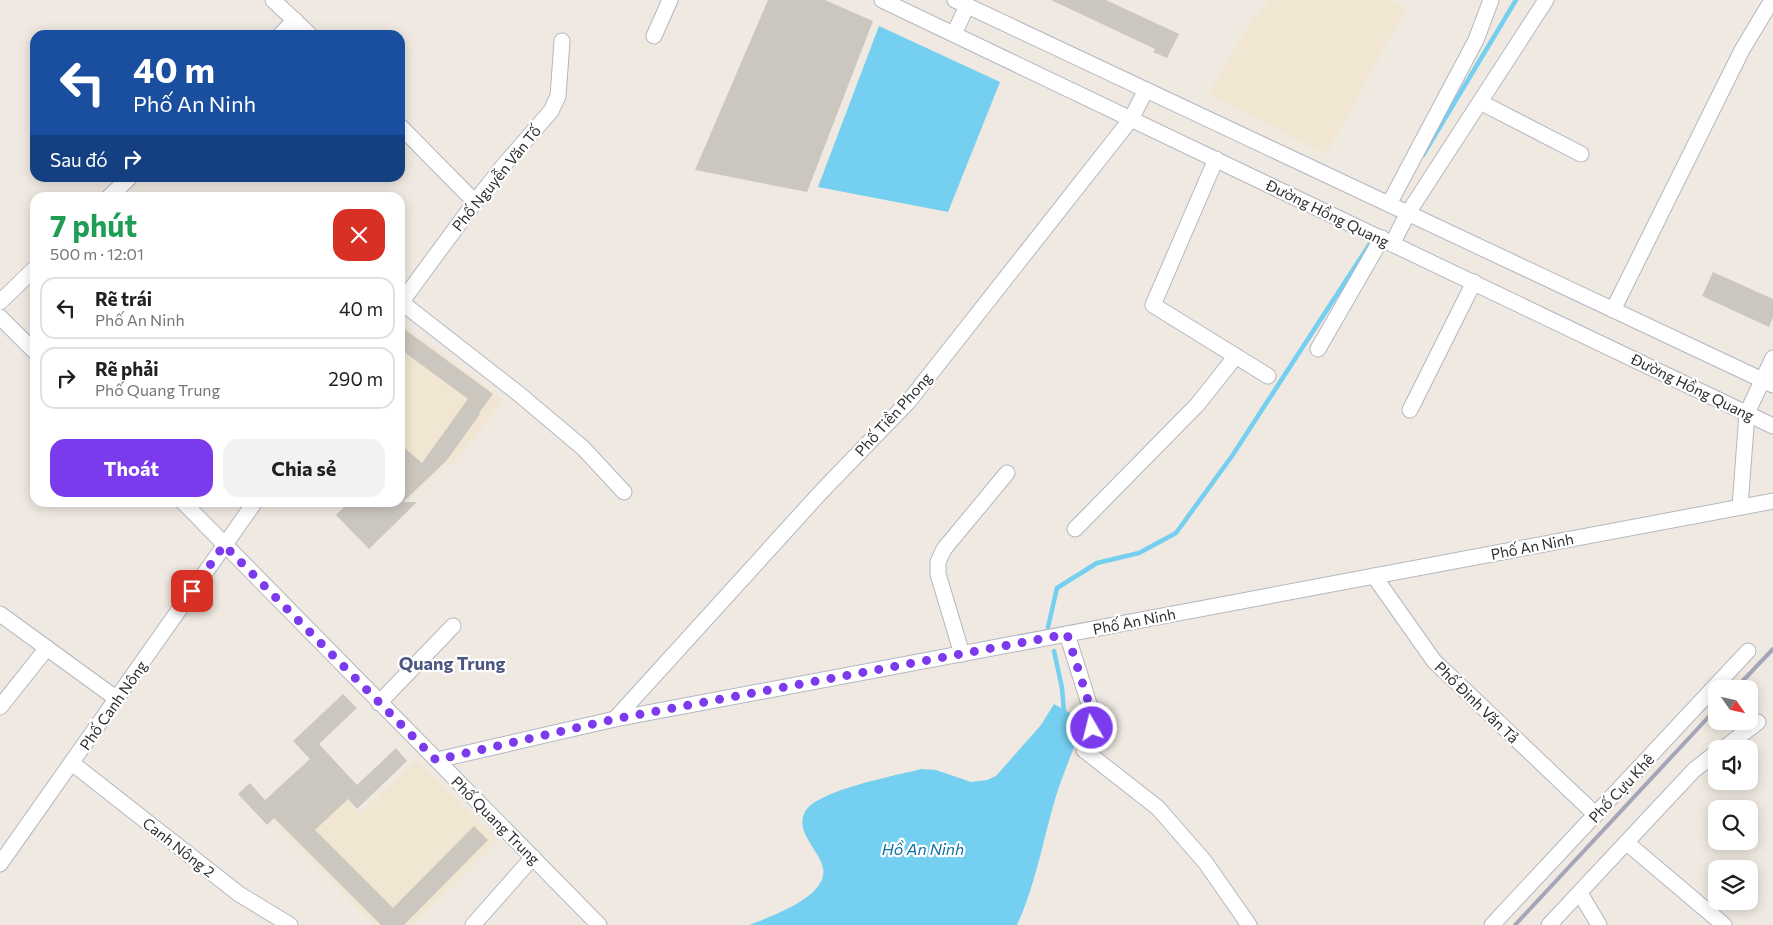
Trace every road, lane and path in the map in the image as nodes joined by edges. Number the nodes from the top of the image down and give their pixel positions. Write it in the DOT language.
graph roads {
  1 [pos="272,0"];
  2 [pos="670,0"];
  3 [pos="882,0"];
  4 [pos="1491,0"];
  5 [pos="1546,0"];
  6 [pos="1772,0"];
  7 [pos="962,3"];
  8 [pos="295,20"];
  9 [pos="285,30"];
  10 [pos="305,30"];
  11 [pos="954,34"];
  12 [pos="654,36"];
  13 [pos="562,41"];
  14 [pos="1146,90"];
  15 [pos="1480,102"];
  16 [pos="1131,119"];
  17 [pos="405,131"];
  18 [pos="1581,154"];
  19 [pos="1216,159"];
  20 [pos="125,182"];
  21 [pos="114,192"];
  22 [pos="474,202"];
  23 [pos="1389,204"];
  24 [pos="1408,213"];
  25 [pos="1387,241"];
  26 [pos="30,273"];
  27 [pos="1474,282"];
  28 [pos="405,297"];
  29 [pos="0,302"];
  30 [pos="405,306"];
  31 [pos="1614,310"];
  32 [pos="0,317"];
  33 [pos="30,347"];
  34 [pos="1318,350"];
  35 [pos="1236,356"];
  36 [pos="1773,358"];
  37 [pos="1268,376"];
  38 [pos="1768,383"];
  39 [pos="1410,410"];
  40 [pos="1747,413"];
  41 [pos="1773,426"];
  42 [pos="1007,473"];
  43 [pos="624,492"];
  44 [pos="1773,501"];
  45 [pos="188,507"];
  46 [pos="251,507"];
  47 [pos="1740,507"];
  48 [pos="1075,530"];
  49 [pos="224,545"];
  50 [pos="1374,576"];
  51 [pos="0,614"];
  52 [pos="453,626"];
  53 [pos="1067,634"];
  54 [pos="47,648"];
  55 [pos="1748,651"];
  56 [pos="962,654"];
  57 [pos="118,699"];
  58 [pos="379,703"];
  59 [pos="0,707"];
  60 [pos="615,719"];
  61 [pos="1747,730"];
  62 [pos="1734,740"];
  63 [pos="1708,759"];
  64 [pos="436,760"];
  65 [pos="72,763"];
  66 [pos="1596,815"];
  67 [pos="1627,843"];
  68 [pos="533,857"];
  69 [pos="0,864"];
  70 [pos="1580,893"];
  71 [pos="290,925"];
  72 [pos="473,925"];
  73 [pos="599,925"];
  74 [pos="1249,925"];
  75 [pos="1492,925"];
  76 [pos="1549,925"];
  77 [pos="1600,925"];
  78 [pos="1724,925"];
  1 -- 8 [label="street"];
  2 -- 12 [label="street"];
  3 -- 11 [label="street, Đường Hồng Quang"];
  4 -- 23 [label="street"];
  5 -- 15 [label="street"];
  6 -- 31 [label="street"];
  7 -- 11 [label="street"];
  7 -- 14 [label="street"];
  8 -- 9 [label="street"];
  8 -- 10 [label="street"];
  11 -- 16 [label="street, Đường Hồng Quang"];
  13 -- 22 [label="street, Phố Nguyễn Văn Tố"];
  14 -- 16 [label="street, Phố Tiền Phong"];
  14 -- 23 [label="street"];
  15 -- 18 [label="street"];
  15 -- 24 [label="street"];
  16 -- 19 [label="street, Đường Hồng Quang"];
  16 -- 60 [label="street, Phố Tiền Phong"];
  17 -- 22 [label="street"];
  19 -- 25 [label="street, Đường Hồng Quang"];
  19 -- 35 [label="street"];
  20 -- 21 [label="street"];
  22 -- 28 [label="street, Phố Nguyễn Văn Tố"];
  23 -- 24 [label="street"];
  24 -- 25 [label="street"];
  24 -- 31 [label="street"];
  25 -- 27 [label="street, Đường Hồng Quang"];
  25 -- 34 [label="street"];
  26 -- 29 [label="street"];
  27 -- 39 [label="street"];
  27 -- 40 [label="street, Đường Hồng Quang"];
  30 -- 43 [label="street"];
  31 -- 38 [label="street"];
  32 -- 33 [label="street"];
  35 -- 37 [label="street"];
  35 -- 48 [label="street"];
  36 -- 38 [label="street"];
  38 -- 40 [label="street"];
  40 -- 41 [label="street, Đường Hồng Quang"];
  40 -- 47 [label="street"];
  42 -- 56 [label="street"];
  44 -- 47 [label="street, Phố An Ninh"];
  45 -- 49 [label="street, Phố Quang Trung"];
  46 -- 49 [label="street"];
  47 -- 50 [label="street, Phố An Ninh"];
  49 -- 57 [label="street, Phố Canh Nông"];
  49 -- 58 [label="street, Phố Quang Trung"];
  50 -- 53 [label="street, Phố An Ninh"];
  50 -- 66 [label="street, Phố Đinh Văn Tả"];
  51 -- 54 [label="street"];
  52 -- 58 [label="street"];
  53 -- 56 [label="street, Phố An Ninh"];
  53 -- 74 [label="street"];
  54 -- 57 [label="street"];
  54 -- 59 [label="street"];
  55 -- 66 [label="street, Phố Cựu Khê"];
  56 -- 60 [label="street, Phố An Ninh"];
  57 -- 65 [label="street, Phố Canh Nông"];
  58 -- 64 [label="street, Phố Quang Trung"];
  60 -- 64 [label="street, Phố An Ninh"];
  61 -- 62 [label="street"];
  63 -- 67 [label="street"];
  64 -- 68 [label="street, Phố Quang Trung"];
  65 -- 69 [label="street, Phố Canh Nông"];
  65 -- 71 [label="street, Canh Nông 2"];
  66 -- 75 [label="street, Phố Cựu Khê"];
  67 -- 70 [label="street"];
  67 -- 78 [label="street"];
  68 -- 72 [label="street"];
  68 -- 73 [label="street, Phố Quang Trung"];
  70 -- 76 [label="street"];
  70 -- 77 [label="street"];
}
